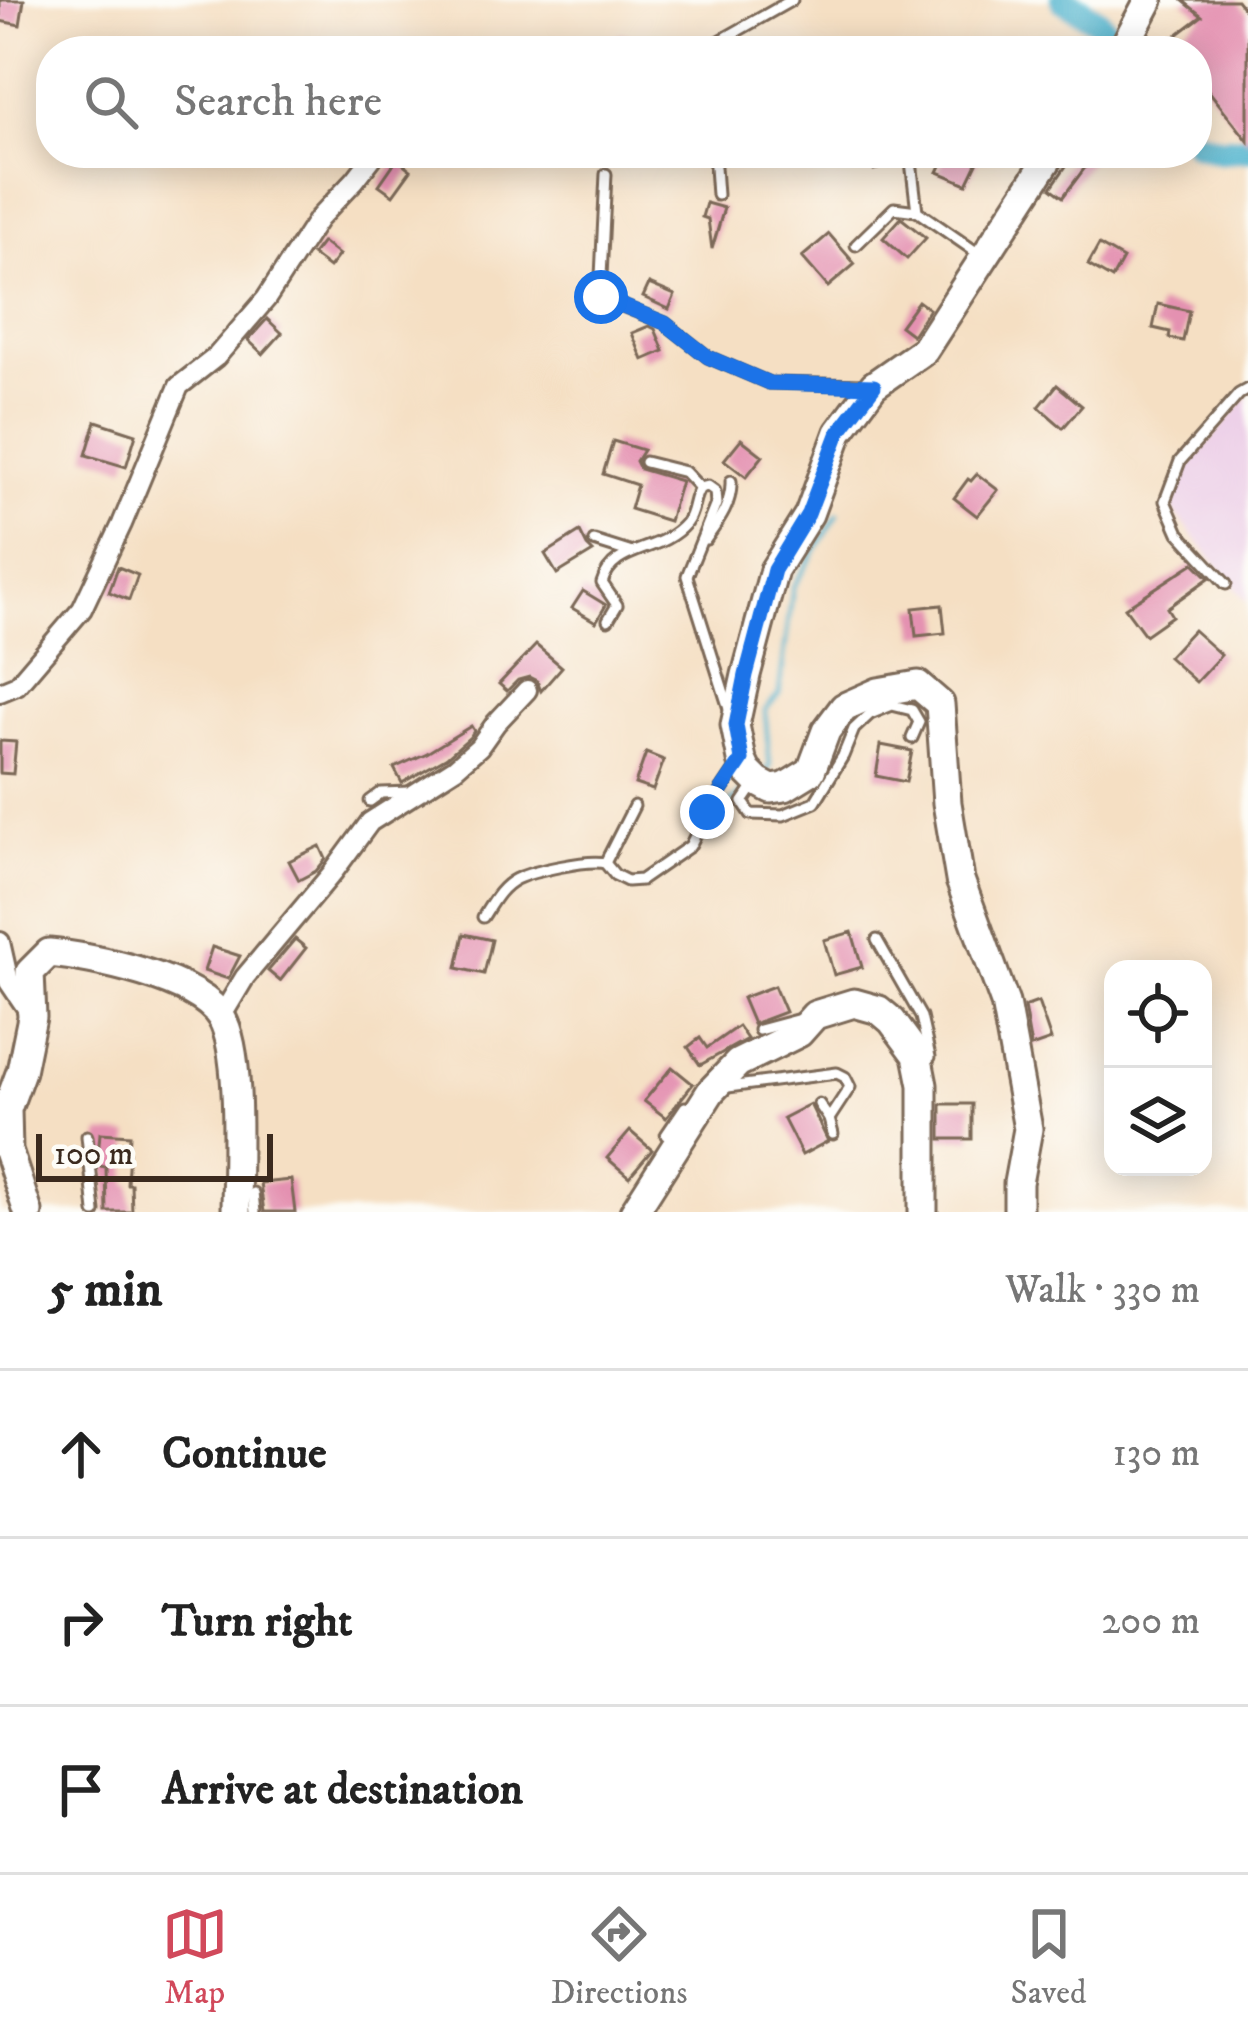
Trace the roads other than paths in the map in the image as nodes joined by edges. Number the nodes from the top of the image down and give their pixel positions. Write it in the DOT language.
graph roads {
  1 [pos="792,0"];
  2 [pos="728,36"];
  3 [pos="365,168"];
  4 [pos="715,168"];
  5 [pos="912,168"];
  6 [pos="1042,168"];
  7 [pos="606,173"];
  8 [pos="717,195"];
  9 [pos="917,211"];
  10 [pos="856,244"];
  11 [pos="983,257"];
  12 [pos="874,386"];
  13 [pos="1248,389"];
  14 [pos="645,462"];
  15 [pos="731,482"];
  16 [pos="700,488"];
  17 [pos="594,541"];
  18 [pos="630,553"];
  19 [pos="696,553"];
  20 [pos="1226,584"];
  21 [pos="608,620"];
  22 [pos="527,690"];
  23 [pos="0,692"];
  24 [pos="736,725"];
  25 [pos="912,739"];
  26 [pos="750,771"];
  27 [pos="418,792"];
  28 [pos="370,801"];
  29 [pos="634,806"];
  30 [pos="605,862"];
  31 [pos="483,917"];
  32 [pos="877,940"];
  33 [pos="0,942"];
  34 [pos="815,1016"];
  35 [pos="32,1017"];
  36 [pos="221,1017"];
  37 [pos="759,1030"];
  38 [pos="923,1085"];
  39 [pos="700,1094"];
  40 [pos="819,1104"];
  41 [pos="3,1112"];
  42 [pos="829,1119"];
  43 [pos="833,1134"];
  44 [pos="87,1136"];
  45 [pos="669,1143"];
  46 [pos="645,1172"];
  47 [pos="245,1202"];
  48 [pos="28,1212"];
  49 [pos="95,1212"];
  50 [pos="255,1212"];
  51 [pos="634,1212"];
  52 [pos="923,1212"];
  53 [pos="1018,1212"];
  1 -- 2 [label="lane"];
  3 -- 23 [label="street"];
  4 -- 8 [label="lane"];
  5 -- 9 [label="lane"];
  6 -- 11 [label="street"];
  7 -- 12 [label="lane"];
  9 -- 10 [label="lane"];
  9 -- 11 [label="lane"];
  11 -- 12 [label="street"];
  12 -- 24 [label="street"];
  13 -- 20 [label="lane"];
  14 -- 16 [label="lane"];
  15 -- 19 [label="lane"];
  16 -- 18 [label="lane"];
  16 -- 19 [label="lane"];
  17 -- 18 [label="lane"];
  18 -- 21 [label="lane"];
  19 -- 24 [label="lane"];
  22 -- 27 [label="street"];
  24 -- 26 [label="street"];
  25 -- 26 [label="lane"];
  26 -- 30 [label="lane"];
  26 -- 53 [label="street"];
  27 -- 28 [label="lane"];
  27 -- 36 [label="street"];
  29 -- 30 [label="lane"];
  30 -- 31 [label="lane"];
  32 -- 38 [label="lane"];
  33 -- 35 [label="street"];
  34 -- 37 [label="lane"];
  34 -- 38 [label="street"];
  34 -- 39 [label="street"];
  35 -- 36 [label="street"];
  35 -- 41 [label="street"];
  36 -- 47 [label="street"];
  38 -- 52 [label="street"];
  39 -- 42 [label="lane"];
  39 -- 45 [label="street"];
  40 -- 42 [label="lane"];
  41 -- 48 [label="street"];
  42 -- 43 [label="lane"];
  44 -- 49 [label="lane"];
  45 -- 46 [label="lane"];
  45 -- 51 [label="street"];
  47 -- 50 [label="lane"];
}
